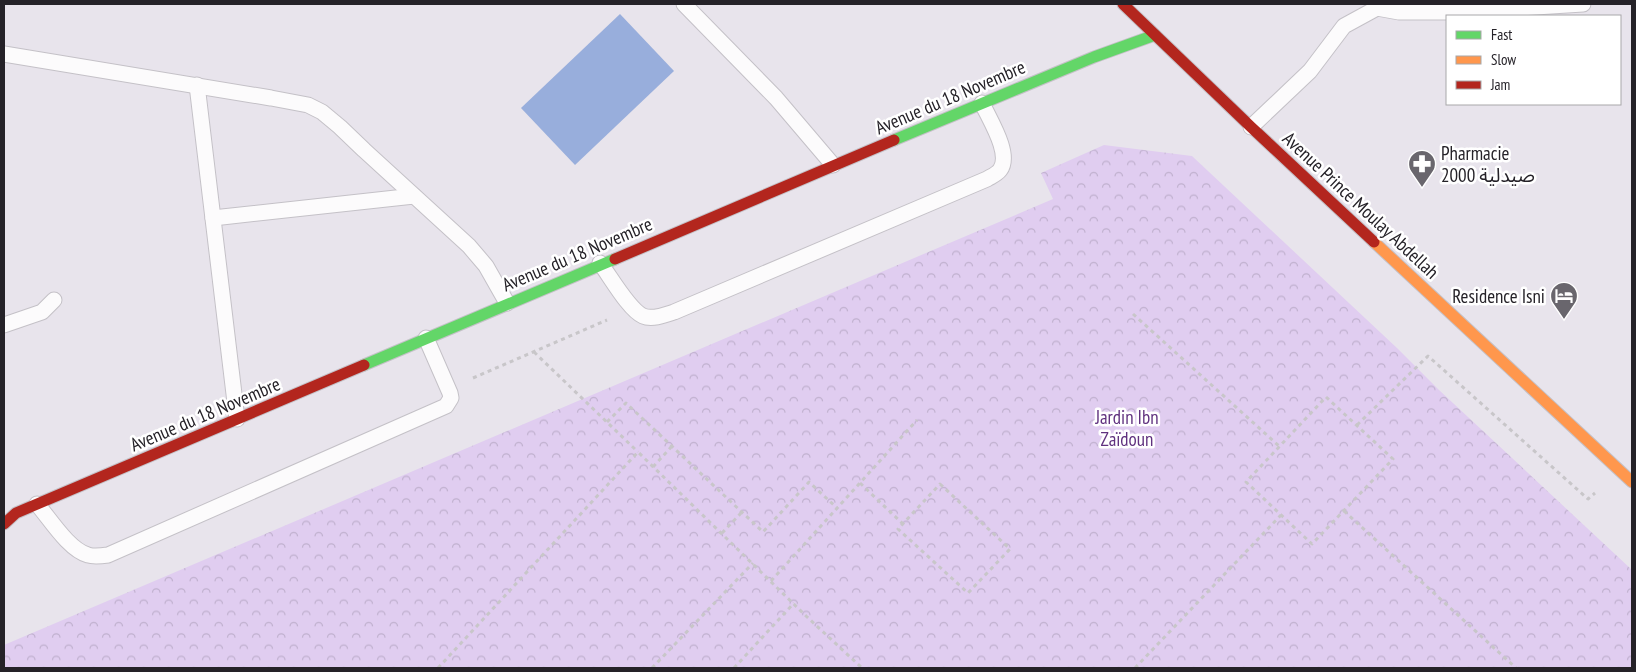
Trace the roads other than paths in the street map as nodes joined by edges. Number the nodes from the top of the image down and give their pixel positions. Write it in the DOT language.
graph roads {
  1 [pos="1123,4"];
  2 [pos="1583,4"];
  3 [pos="689,5"];
  4 [pos="1155,34"];
  5 [pos="4,54"];
  6 [pos="197,85"];
  7 [pos="982,103"];
  8 [pos="1251,127"];
  9 [pos="833,166"];
  10 [pos="414,196"];
  11 [pos="212,218"];
  12 [pos="600,263"];
  13 [pos="54,300"];
  14 [pos="507,303"];
  15 [pos="4,325"];
  16 [pos="426,338"];
  17 [pos="237,420"];
  18 [pos="1632,482"];
  19 [pos="37,504"];
  20 [pos="4,512"];
  21 [pos="16,513"];
  22 [pos="4,524"];
  1 -- 4 [label="street, Avenue Prince Moulay Abdellah"];
  2 -- 8 [label="lane"];
  3 -- 9 [label="lane"];
  4 -- 7 [label="street, Avenue du 18 Novembre"];
  4 -- 8 [label="street, Avenue Prince Moulay Abdellah"];
  5 -- 6 [label="lane"];
  6 -- 10 [label="lane"];
  6 -- 11 [label="lane"];
  7 -- 9 [label="street, Avenue du 18 Novembre"];
  7 -- 12 [label="lane"];
  8 -- 18 [label="street, Avenue Prince Moulay Abdellah"];
  9 -- 12 [label="street, Avenue du 18 Novembre"];
  10 -- 11 [label="lane"];
  10 -- 14 [label="lane"];
  11 -- 17 [label="lane"];
  12 -- 14 [label="street, Avenue du 18 Novembre"];
  13 -- 15 [label="lane"];
  14 -- 16 [label="street, Avenue du 18 Novembre"];
  16 -- 17 [label="street, Avenue du 18 Novembre"];
  16 -- 19 [label="lane"];
  17 -- 19 [label="street, Avenue du 18 Novembre"];
  19 -- 21 [label="street, Avenue du 18 Novembre"];
  20 -- 21 [label="street, Avenue du 18 Novembre"];
  21 -- 22 [label="street, Avenue du 18 Novembre"];
}
